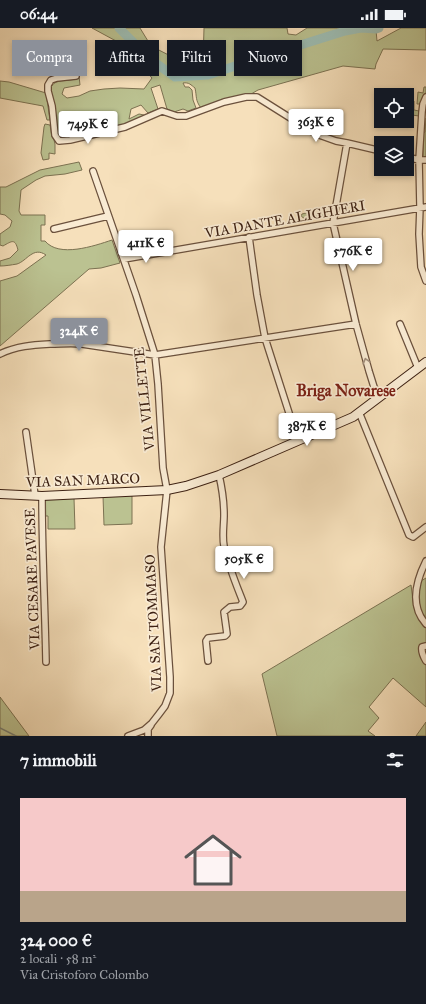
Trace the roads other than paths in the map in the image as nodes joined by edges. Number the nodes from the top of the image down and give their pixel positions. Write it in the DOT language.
graph roads {
  1 [pos="76,76"];
  2 [pos="426,97"];
  3 [pos="347,142"];
  4 [pos="374,149"];
  5 [pos="414,159"];
  6 [pos="419,160"];
  7 [pos="426,160"];
  8 [pos="93,171"];
  9 [pos="423,207"];
  10 [pos="108,216"];
  11 [pos="333,223"];
  12 [pos="54,229"];
  13 [pos="249,237"];
  14 [pos="124,259"];
  15 [pos="426,281"];
  16 [pos="356,324"];
  17 [pos="400,324"];
  18 [pos="265,338"];
  19 [pos="0,354"];
  20 [pos="154,355"];
  21 [pos="426,362"];
  22 [pos="418,368"];
  23 [pos="380,397"];
  24 [pos="358,412"];
  25 [pos="26,432"];
  26 [pos="298,440"];
  27 [pos="219,475"];
  28 [pos="167,490"];
  29 [pos="0,494"];
  30 [pos="38,495"];
  31 [pos="426,527"];
  32 [pos="426,561"];
  33 [pos="426,624"];
  34 [pos="426,646"];
  35 [pos="208,661"];
  36 [pos="426,661"];
  37 [pos="46,662"];
  38 [pos="152,723"];
  39 [pos="128,736"];
  40 [pos="148,736"];
  1 -- 3 [label="street"];
  2 -- 6 [label="street"];
  3 -- 4 [label="street"];
  3 -- 11 [label="street"];
  5 -- 6 [label="street"];
  6 -- 7 [label="street"];
  6 -- 9 [label="street"];
  8 -- 10 [label="street, VIA VILLETTE"];
  9 -- 11 [label="street, VIA DANTE ALIGHIERI"];
  9 -- 15 [label="street"];
  10 -- 12 [label="street"];
  10 -- 14 [label="street, VIA VILLETTE"];
  11 -- 13 [label="street, VIA DANTE ALIGHIERI"];
  11 -- 16 [label="street"];
  13 -- 14 [label="street, VIA DANTE ALIGHIERI"];
  13 -- 18 [label="street"];
  14 -- 20 [label="street, VIA VILLETTE"];
  16 -- 18 [label="street"];
  23 -- 16 [label="street, one-way"];
  17 -- 22 [label="street"];
  18 -- 20 [label="street"];
  18 -- 26 [label="street"];
  19 -- 20 [label="street"];
  20 -- 28 [label="street, VIA VILLETTE"];
  21 -- 22 [label="street, VIA SAN MARCO"];
  22 -- 23 [label="street, VIA SAN MARCO"];
  23 -- 24 [label="street, VIA SAN MARCO"];
  24 -- 26 [label="street, VIA SAN MARCO"];
  24 -- 31 [label="street"];
  25 -- 30 [label="street, VIA CESARE PAVESE"];
  26 -- 27 [label="street, VIA SAN MARCO"];
  27 -- 28 [label="street, VIA SAN MARCO"];
  27 -- 35 [label="street"];
  28 -- 30 [label="street, VIA SAN MARCO"];
  28 -- 38 [label="street, VIA SAN TOMMASO"];
  29 -- 30 [label="street, VIA SAN MARCO"];
  30 -- 37 [label="street, VIA CESARE PAVESE"];
  32 -- 33 [label="street"];
  34 -- 36 [label="street"];
  38 -- 39 [label="street, VIA SAN TOMMASO"];
  38 -- 40 [label="street"];
}
